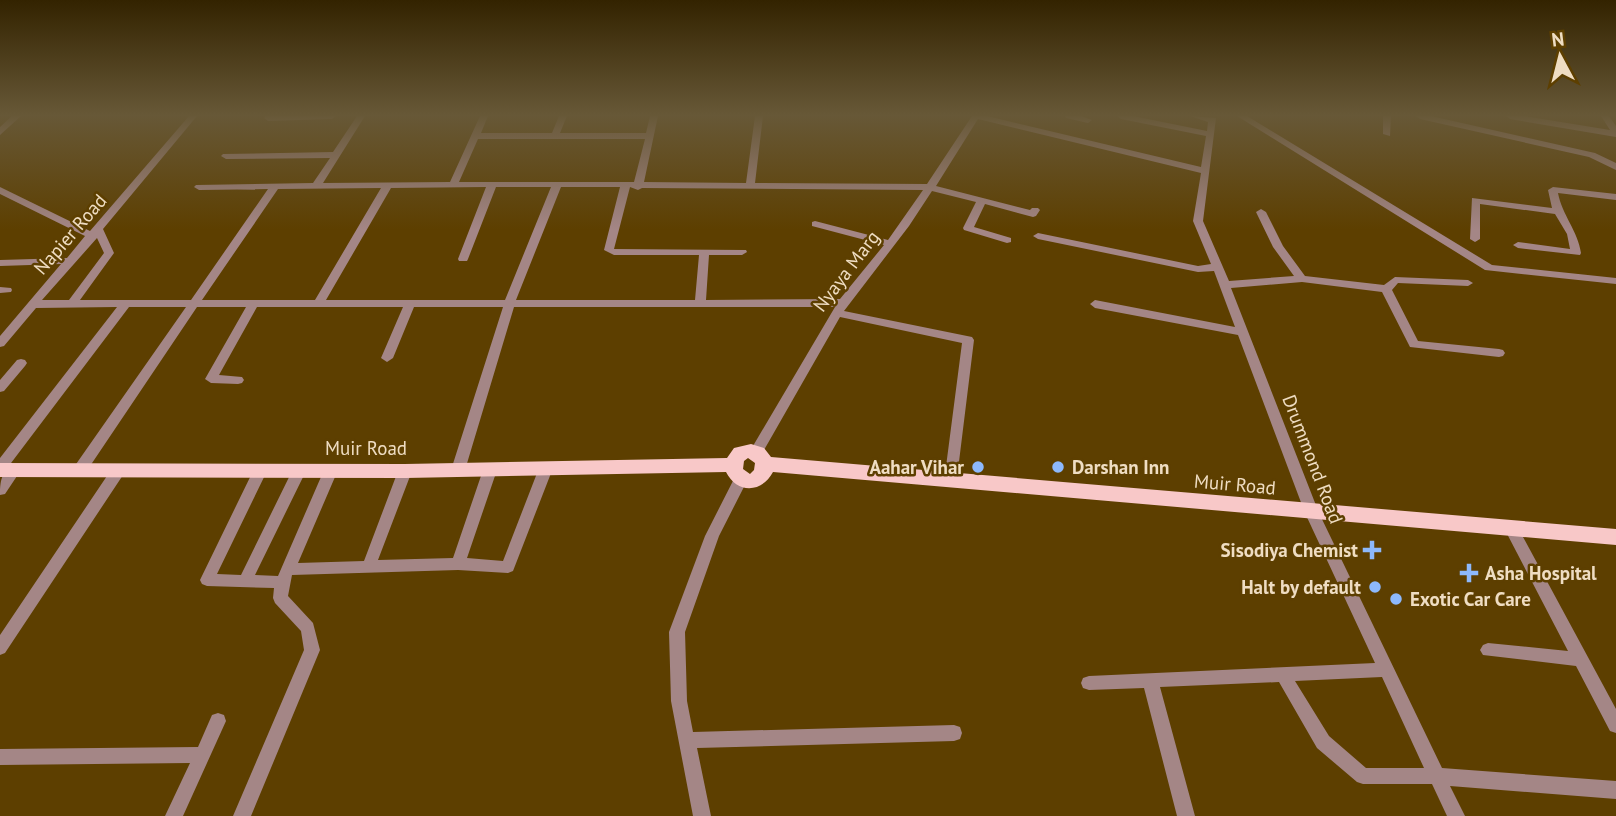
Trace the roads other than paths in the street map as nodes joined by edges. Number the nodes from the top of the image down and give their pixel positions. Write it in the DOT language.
graph roads {
  1 [pos="161,154"];
  2 [pos="467,154"];
  3 [pos="645,154"];
  4 [pos="755,154"];
  5 [pos="952,154"];
  6 [pos="1135,154"];
  7 [pos="1208,154"];
  8 [pos="1303,154"];
  9 [pos="1588,154"];
  10 [pos="337,155"];
  11 [pos="226,156"];
  12 [pos="1616,167"];
  13 [pos="1205,171"];
  14 [pos="557,184"];
  15 [pos="388,185"];
  16 [pos="492,185"];
  17 [pos="275,186"];
  18 [pos="316,186"];
  19 [pos="453,186"];
  20 [pos="750,186"];
  21 [pos="200,187"];
  22 [pos="625,187"];
  23 [pos="638,187"];
  24 [pos="930,187"];
  25 [pos="0,190"];
  26 [pos="1616,197"];
  27 [pos="981,202"];
  28 [pos="1035,210"];
  29 [pos="1555,211"];
  30 [pos="1261,212"];
  31 [pos="814,224"];
  32 [pos="96,232"];
  33 [pos="1038,236"];
  34 [pos="1475,239"];
  35 [pos="1007,240"];
  36 [pos="890,244"];
  37 [pos="1518,245"];
  38 [pos="742,252"];
  39 [pos="704,253"];
  40 [pos="463,259"];
  41 [pos="70,261"];
  42 [pos="0,263"];
  43 [pos="1218,267"];
  44 [pos="1301,279"];
  45 [pos="1616,281"];
  46 [pos="1468,283"];
  47 [pos="1225,285"];
  48 [pos="1385,289"];
  49 [pos="700,303"];
  50 [pos="33,304"];
  51 [pos="72,304"];
  52 [pos="126,304"];
  53 [pos="253,304"];
  54 [pos="318,304"];
  55 [pos="410,304"];
  56 [pos="509,304"];
  57 [pos="1095,304"];
  58 [pos="194,305"];
  59 [pos="840,308"];
  60 [pos="1243,332"];
  61 [pos="0,343"];
  62 [pos="1499,353"];
  63 [pos="387,358"];
  64 [pos="21,363"];
  65 [pos="238,380"];
  66 [pos="0,388"];
  67 [pos="760,459"];
  68 [pos="546,468"];
  69 [pos="5,469"];
  70 [pos="331,470"];
  71 [pos="458,470"];
  72 [pos="490,470"];
  73 [pos="79,471"];
  74 [pos="118,471"];
  75 [pos="260,471"];
  76 [pos="299,471"];
  77 [pos="405,471"];
  78 [pos="736,472"];
  79 [pos="951,482"];
  80 [pos="0,490"];
  81 [pos="1312,513"];
  82 [pos="1510,528"];
  83 [pos="1616,537"];
  84 [pos="458,564"];
  85 [pos="369,566"];
  86 [pos="284,576"];
  87 [pos="246,582"];
  88 [pos="8,623"];
  89 [pos="0,648"];
  90 [pos="1488,650"];
  91 [pos="1580,659"];
  92 [pos="1386,670"];
  93 [pos="1283,675"];
  94 [pos="1150,680"];
  95 [pos="1089,683"];
  96 [pos="218,721"];
  97 [pos="1616,725"];
  98 [pos="954,733"];
  99 [pos="687,740"];
  100 [pos="202,755"];
  101 [pos="0,757"];
  102 [pos="1437,776"];
  103 [pos="1616,790"];
  104 [pos="174,816"];
  105 [pos="242,816"];
  106 [pos="702,816"];
  107 [pos="1186,816"];
  108 [pos="1456,816"];
  1 -- 32 [label="street, Napier Road"];
  2 -- 19 [label="street"];
  3 -- 23 [label="street"];
  4 -- 20 [label="street"];
  5 -- 24 [label="street, Nyaya Marg"];
  6 -- 13 [label="street"];
  7 -- 13 [label="street, Drummond Road"];
  8 -- 45 [label="street"];
  9 -- 12 [label="street"];
  10 -- 11 [label="street"];
  10 -- 18 [label="street"];
  13 -- 43 [label="street, Drummond Road"];
  14 -- 16 [label="street"];
  14 -- 22 [label="street"];
  14 -- 56 [label="street"];
  15 -- 18 [label="street"];
  15 -- 19 [label="street"];
  15 -- 54 [label="street"];
  16 -- 19 [label="street"];
  16 -- 40 [label="street"];
  17 -- 18 [label="street"];
  17 -- 21 [label="street"];
  17 -- 58 [label="street"];
  20 -- 23 [label="street"];
  20 -- 24 [label="street"];
  22 -- 23 [label="street"];
  22 -- 39 [label="street"];
  24 -- 27 [label="street"];
  24 -- 36 [label="street, Nyaya Marg"];
  25 -- 32 [label="street"];
  26 -- 29 [label="street"];
  27 -- 28 [label="street"];
  27 -- 35 [label="street"];
  29 -- 34 [label="street"];
  29 -- 37 [label="street"];
  30 -- 44 [label="street"];
  31 -- 36 [label="street"];
  32 -- 41 [label="street, Napier Road"];
  32 -- 51 [label="street"];
  33 -- 43 [label="street"];
  36 -- 59 [label="street, Nyaya Marg"];
  38 -- 39 [label="street"];
  39 -- 49 [label="street"];
  41 -- 42 [label="street"];
  41 -- 50 [label="street, Napier Road"];
  43 -- 47 [label="street, Drummond Road"];
  44 -- 47 [label="street"];
  44 -- 48 [label="street"];
  46 -- 48 [label="street"];
  47 -- 60 [label="street, Drummond Road"];
  48 -- 62 [label="street"];
  49 -- 56 [label="street"];
  49 -- 59 [label="street"];
  50 -- 51 [label="street"];
  50 -- 61 [label="street, Napier Road"];
  51 -- 52 [label="street"];
  52 -- 58 [label="street"];
  52 -- 69 [label="street"];
  53 -- 54 [label="street"];
  53 -- 58 [label="street"];
  53 -- 65 [label="street"];
  54 -- 55 [label="street"];
  55 -- 56 [label="street"];
  55 -- 63 [label="street"];
  56 -- 71 [label="street"];
  57 -- 60 [label="street"];
  58 -- 73 [label="street"];
  59 -- 67 [label="street, Nyaya Marg"];
  59 -- 79 [label="street"];
  60 -- 81 [label="street, Drummond Road"];
  64 -- 66 [label="street"];
  67 -- 78 [label="main road"];
  67 -- 78 [label="main road"];
  67 -- 79 [label="main road, Muir Road"];
  68 -- 72 [label="main road, Muir Road"];
  68 -- 78 [label="main road, Muir Road"];
  68 -- 84 [label="street"];
  69 -- 73 [label="main road, Muir Road"];
  69 -- 80 [label="street"];
  70 -- 76 [label="main road, Muir Road"];
  70 -- 77 [label="main road, Muir Road"];
  70 -- 86 [label="street"];
  71 -- 72 [label="main road, Muir Road"];
  71 -- 77 [label="main road, Muir Road"];
  72 -- 84 [label="street"];
  73 -- 74 [label="main road, Muir Road"];
  74 -- 75 [label="main road, Muir Road"];
  74 -- 88 [label="street"];
  75 -- 76 [label="main road, Muir Road"];
  75 -- 87 [label="street"];
  76 -- 87 [label="street"];
  77 -- 85 [label="street"];
  78 -- 99 [label="street"];
  79 -- 81 [label="main road, Muir Road"];
  81 -- 82 [label="main road, Muir Road"];
  81 -- 92 [label="street, Drummond Road"];
  82 -- 83 [label="main road, Muir Road"];
  82 -- 91 [label="street"];
  84 -- 85 [label="street"];
  85 -- 86 [label="street"];
  86 -- 87 [label="street"];
  86 -- 105 [label="street"];
  88 -- 89 [label="street"];
  90 -- 91 [label="street"];
  91 -- 97 [label="street"];
  92 -- 93 [label="street"];
  92 -- 102 [label="street, Drummond Road"];
  93 -- 94 [label="street"];
  93 -- 102 [label="street"];
  94 -- 95 [label="street"];
  94 -- 107 [label="street"];
  96 -- 100 [label="street"];
  98 -- 99 [label="street"];
  99 -- 106 [label="street"];
  100 -- 101 [label="street"];
  100 -- 104 [label="street"];
  102 -- 103 [label="street"];
  102 -- 108 [label="street, Drummond Road"];
}
